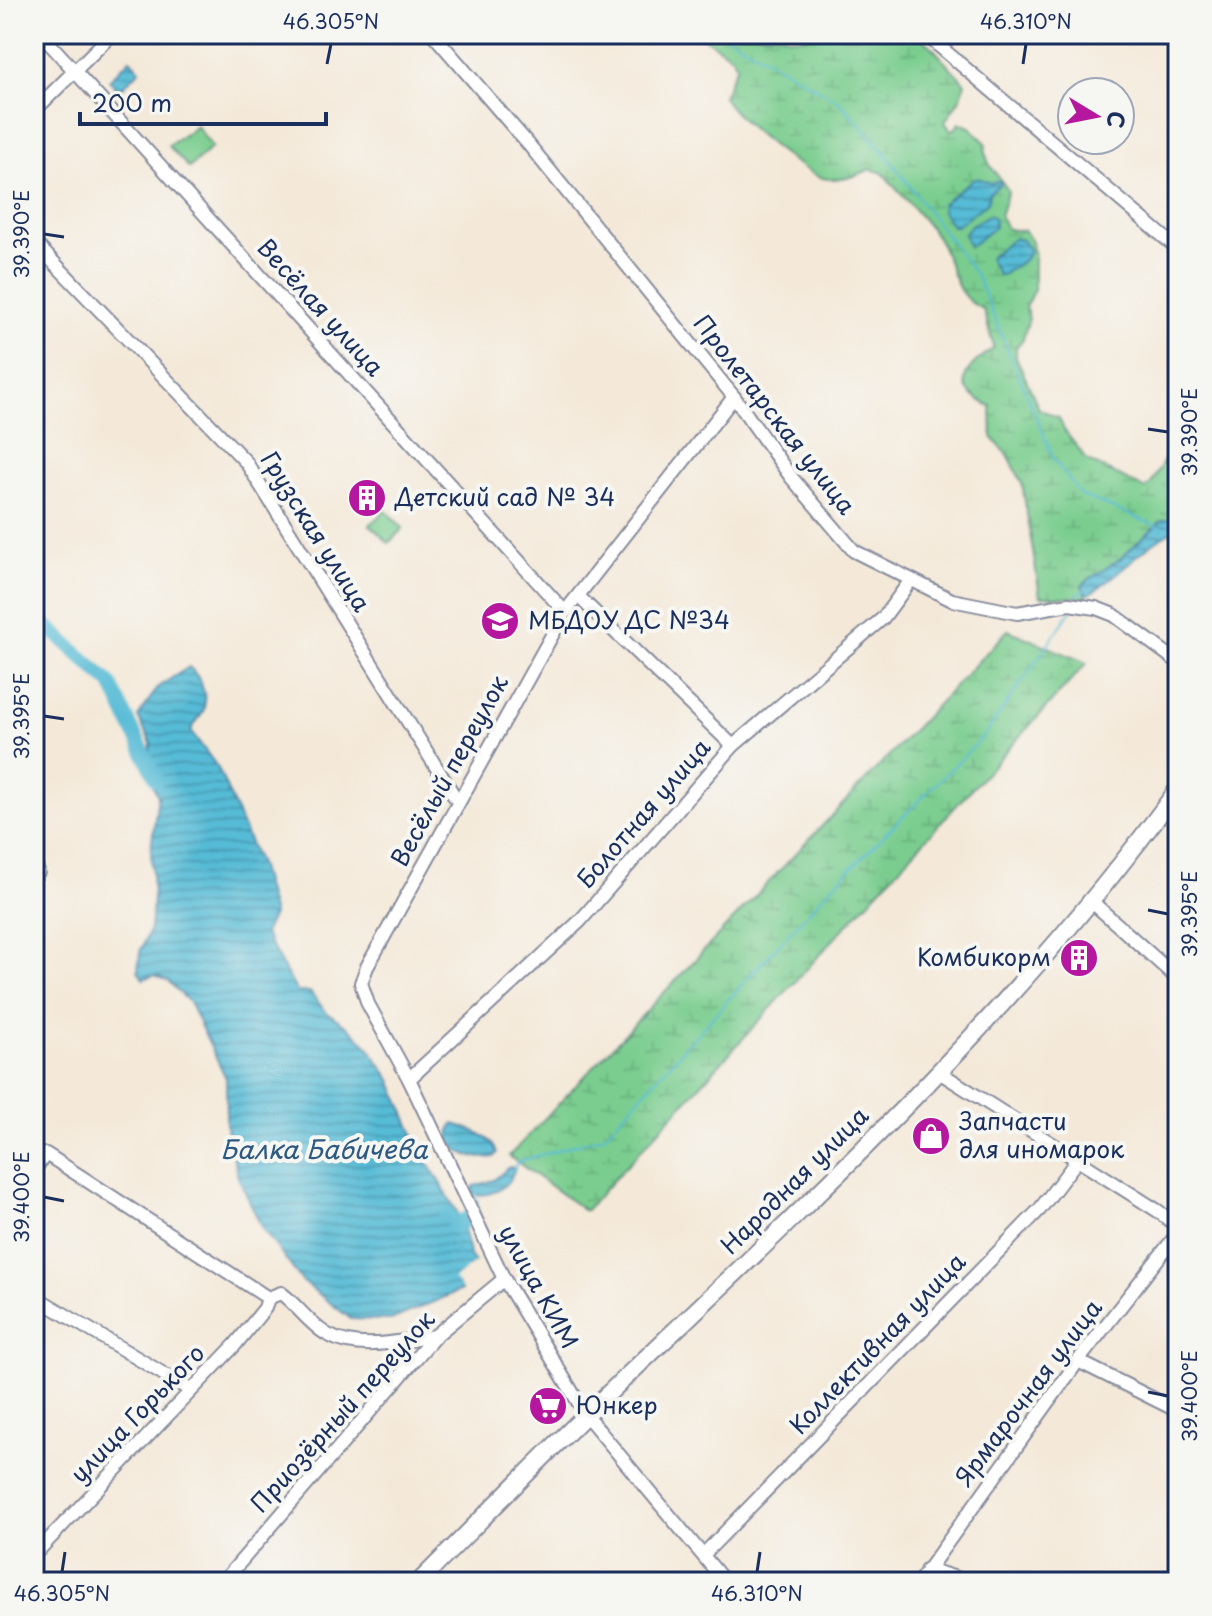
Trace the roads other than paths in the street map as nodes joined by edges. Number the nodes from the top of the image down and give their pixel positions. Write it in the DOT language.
graph roads {
  1 [pos="41,34"];
  2 [pos="112,34"];
  3 [pos="433,34"];
  4 [pos="925,34"];
  5 [pos="1170,34"];
  6 [pos="1178,41"];
  7 [pos="75,70"];
  8 [pos="34,111"];
  9 [pos="34,242"];
  10 [pos="1178,249"];
  11 [pos="734,397"];
  12 [pos="911,580"];
  13 [pos="578,596"];
  14 [pos="565,612"];
  15 [pos="1178,662"];
  16 [pos="733,746"];
  17 [pos="1178,789"];
  18 [pos="458,802"];
  19 [pos="34,860"];
  20 [pos="34,877"];
  21 [pos="1091,901"];
  22 [pos="1178,979"];
  23 [pos="361,983"];
  24 [pos="939,1072"];
  25 [pos="409,1079"];
  26 [pos="1078,1159"];
  27 [pos="34,1170"];
  28 [pos="1178,1227"];
  29 [pos="1178,1233"];
  30 [pos="504,1279"];
  31 [pos="34,1296"];
  32 [pos="268,1298"];
  33 [pos="435,1336"];
  34 [pos="1078,1361"];
  35 [pos="190,1390"];
  36 [pos="1178,1411"];
  37 [pos="586,1415"];
  38 [pos="34,1555"];
  39 [pos="703,1555"];
  40 [pos="927,1569"];
  41 [pos="223,1582"];
  42 [pos="419,1582"];
  43 [pos="725,1582"];
  44 [pos="919,1582"];
  45 [pos="969,1582"];
  1 -- 7 [label="street, Весёлая улица"];
  2 -- 7 [label="street"];
  3 -- 11 [label="street, Пролетарская улица"];
  4 -- 10 [label="street"];
  5 -- 6 [label="street"];
  7 -- 8 [label="street"];
  7 -- 14 [label="street, Весёлая улица"];
  9 -- 18 [label="street, Грузская улица"];
  11 -- 12 [label="street, Пролетарская улица"];
  11 -- 13 [label="street, Весёлый переулок"];
  12 -- 15 [label="street, Пролетарская улица"];
  12 -- 16 [label="street, Болотная улица"];
  13 -- 14 [label="street, Весёлый переулок"];
  13 -- 16 [label="street"];
  14 -- 18 [label="street, Весёлый переулок"];
  16 -- 25 [label="street, Болотная улица"];
  17 -- 21 [label="main road, Народная улица"];
  18 -- 23 [label="street, Весёлый переулок"];
  19 -- 20 [label="street"];
  21 -- 22 [label="street"];
  21 -- 24 [label="main road, Народная улица"];
  23 -- 25 [label="street, улица КИМ"];
  24 -- 26 [label="street"];
  24 -- 37 [label="main road, Народная улица"];
  25 -- 30 [label="street, улица КИМ"];
  26 -- 28 [label="street"];
  26 -- 39 [label="street, Коллективная улица"];
  27 -- 32 [label="street"];
  29 -- 34 [label="street, Ярмарочная улица"];
  30 -- 33 [label="street, Приозёрный переулок"];
  30 -- 37 [label="street, улица КИМ"];
  31 -- 35 [label="street"];
  32 -- 33 [label="street"];
  32 -- 35 [label="street, улица Горького"];
  33 -- 41 [label="street, Приозёрный переулок"];
  34 -- 36 [label="street"];
  34 -- 40 [label="street, Ярмарочная улица"];
  35 -- 38 [label="street, улица Горького"];
  37 -- 39 [label="street, улица КИМ"];
  37 -- 42 [label="main road, Народная улица"];
  39 -- 43 [label="street, улица КИМ"];
  40 -- 44 [label="street, Ярмарочная улица"];
  40 -- 45 [label="street"];
}
